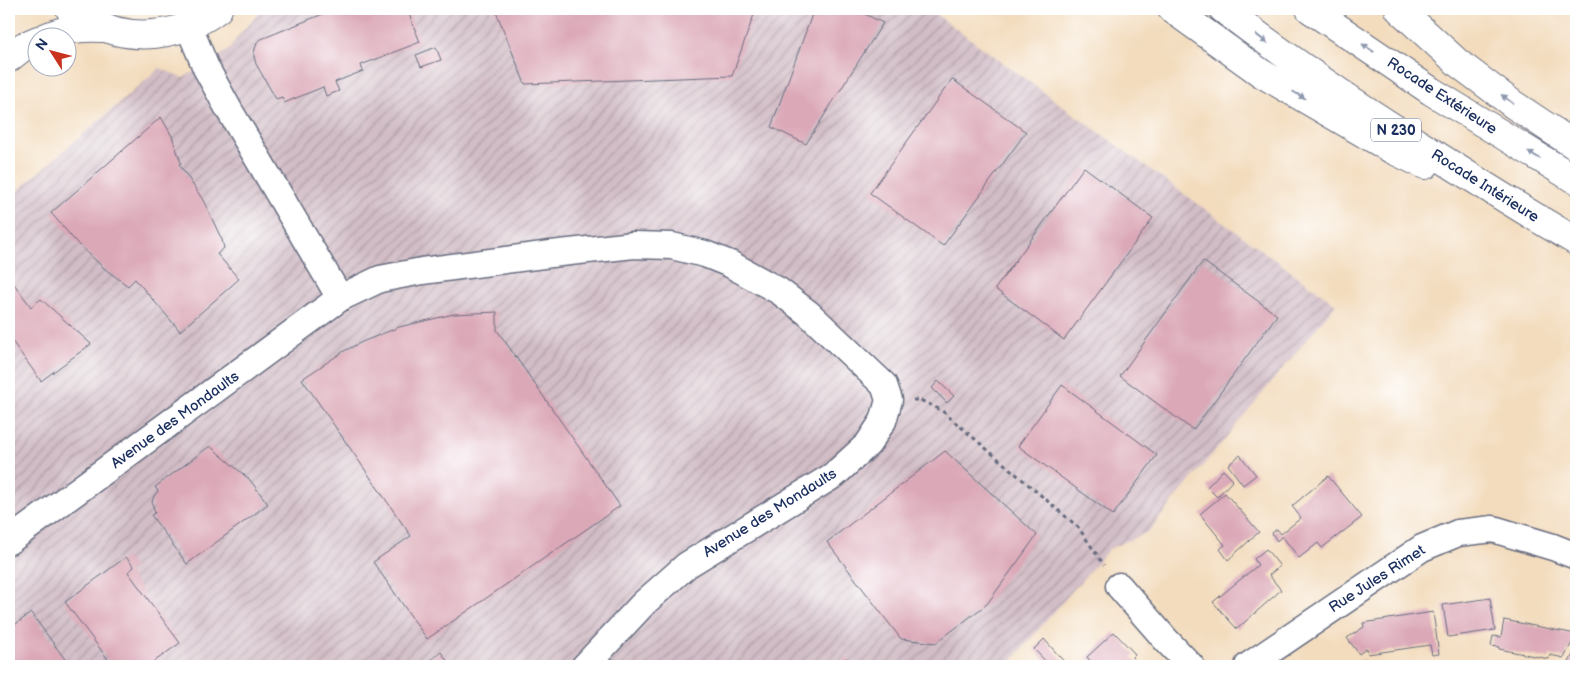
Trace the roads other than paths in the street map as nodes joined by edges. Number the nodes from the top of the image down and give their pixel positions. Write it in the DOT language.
graph roads {
  1 [pos="70,9"];
  2 [pos="218,9"];
  3 [pos="1172,9"];
  4 [pos="1223,9"];
  5 [pos="1310,9"];
  6 [pos="1399,9"];
  7 [pos="189,26"];
  8 [pos="78,28"];
  9 [pos="102,28"];
  10 [pos="28,44"];
  11 [pos="9,58"];
  12 [pos="1576,146"];
  13 [pos="1576,180"];
  14 [pos="1527,213"];
  15 [pos="1576,241"];
  16 [pos="340,298"];
  17 [pos="9,541"];
  18 [pos="1576,556"];
  19 [pos="1119,586"];
  20 [pos="585,666"];
  21 [pos="1191,666"];
  22 [pos="1248,666"];
  1 -- 9 [label="main road"];
  2 -- 7 [label="main road"];
  3 -- 14 [label="main road, one-way"];
  4 -- 14 [label="main road, Rocade Intérieure / N 230, one-way"];
  13 -- 5 [label="main road, Rocade Extérieure, one-way"];
  12 -- 6 [label="main road, one-way"];
  7 -- 9 [label="main road"];
  7 -- 16 [label="street"];
  8 -- 9 [label="main road"];
  10 -- 11 [label="main road"];
  14 -- 15 [label="main road, Rocade Intérieure / N 230"];
  16 -- 17 [label="street, Avenue des Mondaults"];
  16 -- 20 [label="street, Avenue des Mondaults"];
  18 -- 22 [label="street, Rue Jules Rimet"];
  19 -- 21 [label="street"];
}
